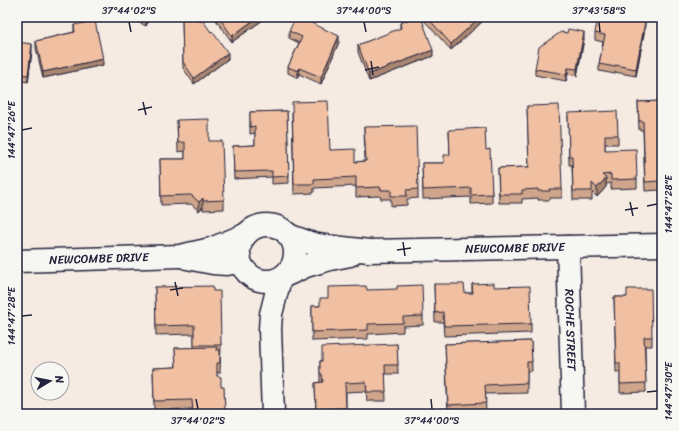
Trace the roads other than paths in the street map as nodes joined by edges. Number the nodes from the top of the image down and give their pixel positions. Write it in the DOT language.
graph roads {
  1 [pos="288,235"];
  2 [pos="245,236"];
  3 [pos="662,245"];
  4 [pos="568,247"];
  5 [pos="369,252"];
  6 [pos="180,256"];
  7 [pos="17,261"];
  8 [pos="245,270"];
  9 [pos="282,278"];
  10 [pos="270,329"];
  11 [pos="273,414"];
  12 [pos="573,414"];
  1 -- 2 [label="street"];
  1 -- 5 [label="street, NEWCOMBE DRIVE"];
  1 -- 9 [label="street"];
  2 -- 6 [label="street, NEWCOMBE DRIVE"];
  2 -- 8 [label="street"];
  3 -- 4 [label="street, NEWCOMBE DRIVE"];
  4 -- 5 [label="street, NEWCOMBE DRIVE"];
  4 -- 12 [label="street, ROCHE STREET"];
  5 -- 9 [label="street, NEWCOMBE DRIVE"];
  6 -- 7 [label="street, NEWCOMBE DRIVE"];
  6 -- 8 [label="street, NEWCOMBE DRIVE"];
  8 -- 9 [label="street"];
  8 -- 10 [label="street"];
  9 -- 10 [label="street"];
  10 -- 11 [label="street"];
}
